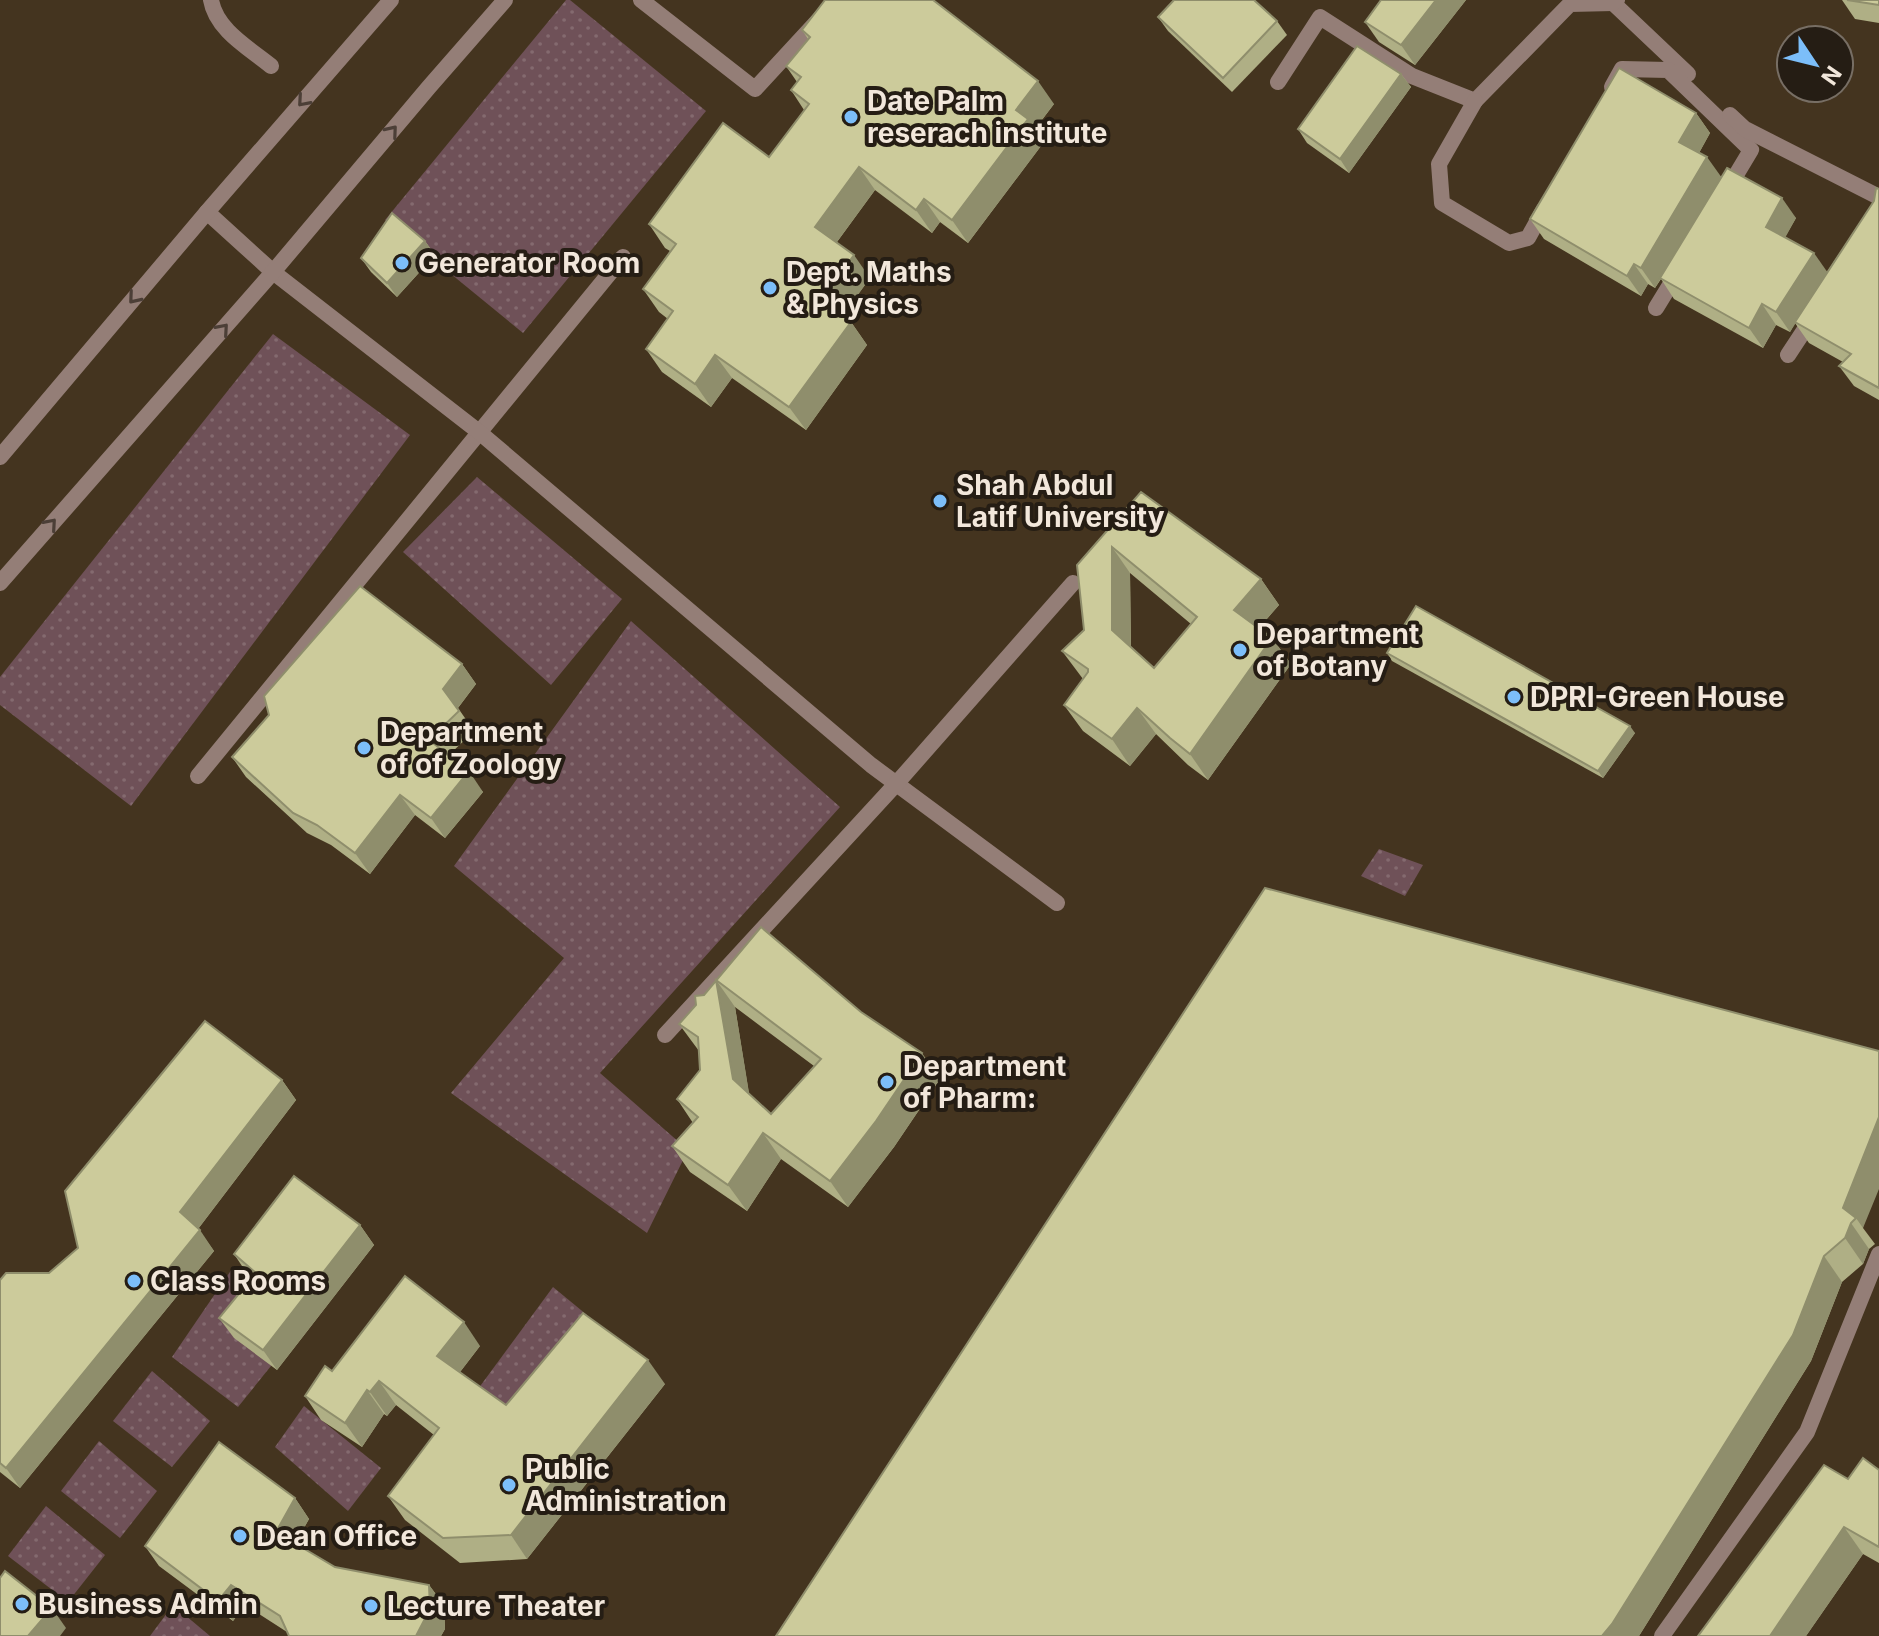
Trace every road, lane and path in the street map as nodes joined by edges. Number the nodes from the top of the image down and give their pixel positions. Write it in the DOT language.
graph roads {
  1 [pos="211,0"];
  2 [pos="391,0"];
  3 [pos="505,0"];
  4 [pos="641,0"];
  5 [pos="837,0"];
  6 [pos="1613,1"];
  7 [pos="271,66"];
  8 [pos="1278,82"];
  9 [pos="1608,95"];
  10 [pos="1475,101"];
  11 [pos="1879,197"];
  12 [pos="1550,199"];
  13 [pos="1719,203"];
  14 [pos="207,212"];
  15 [pos="1688,255"];
  16 [pos="623,257"];
  17 [pos="273,272"];
  18 [pos="1821,304"];
  19 [pos="1656,308"];
  20 [pos="1788,355"];
  21 [pos="479,432"];
  22 [pos="0,457"];
  23 [pos="0,583"];
  24 [pos="1073,583"];
  25 [pos="198,776"];
  26 [pos="896,784"];
  27 [pos="1057,903"];
  28 [pos="665,1035"];
  29 [pos="1879,1254"];
  30 [pos="1662,1636"];
  1 -- 7 [label="street"];
  2 -- 14 [label="street, one-way"];
  17 -- 3 [label="street, one-way"];
  4 -- 5 [label="street"];
  6 -- 10 [label="street"];
  6 -- 11 [label="street"];
  8 -- 10 [label="street"];
  9 -- 13 [label="street"];
  10 -- 12 [label="street"];
  14 -- 17 [label="street"];
  14 -- 22 [label="street, one-way"];
  15 -- 19 [label="street"];
  16 -- 21 [label="street"];
  17 -- 21 [label="street"];
  23 -- 17 [label="street, one-way"];
  18 -- 20 [label="street"];
  21 -- 25 [label="street"];
  21 -- 26 [label="street"];
  24 -- 26 [label="street"];
  26 -- 27 [label="street"];
  26 -- 28 [label="street"];
  29 -- 30 [label="street"];
}
